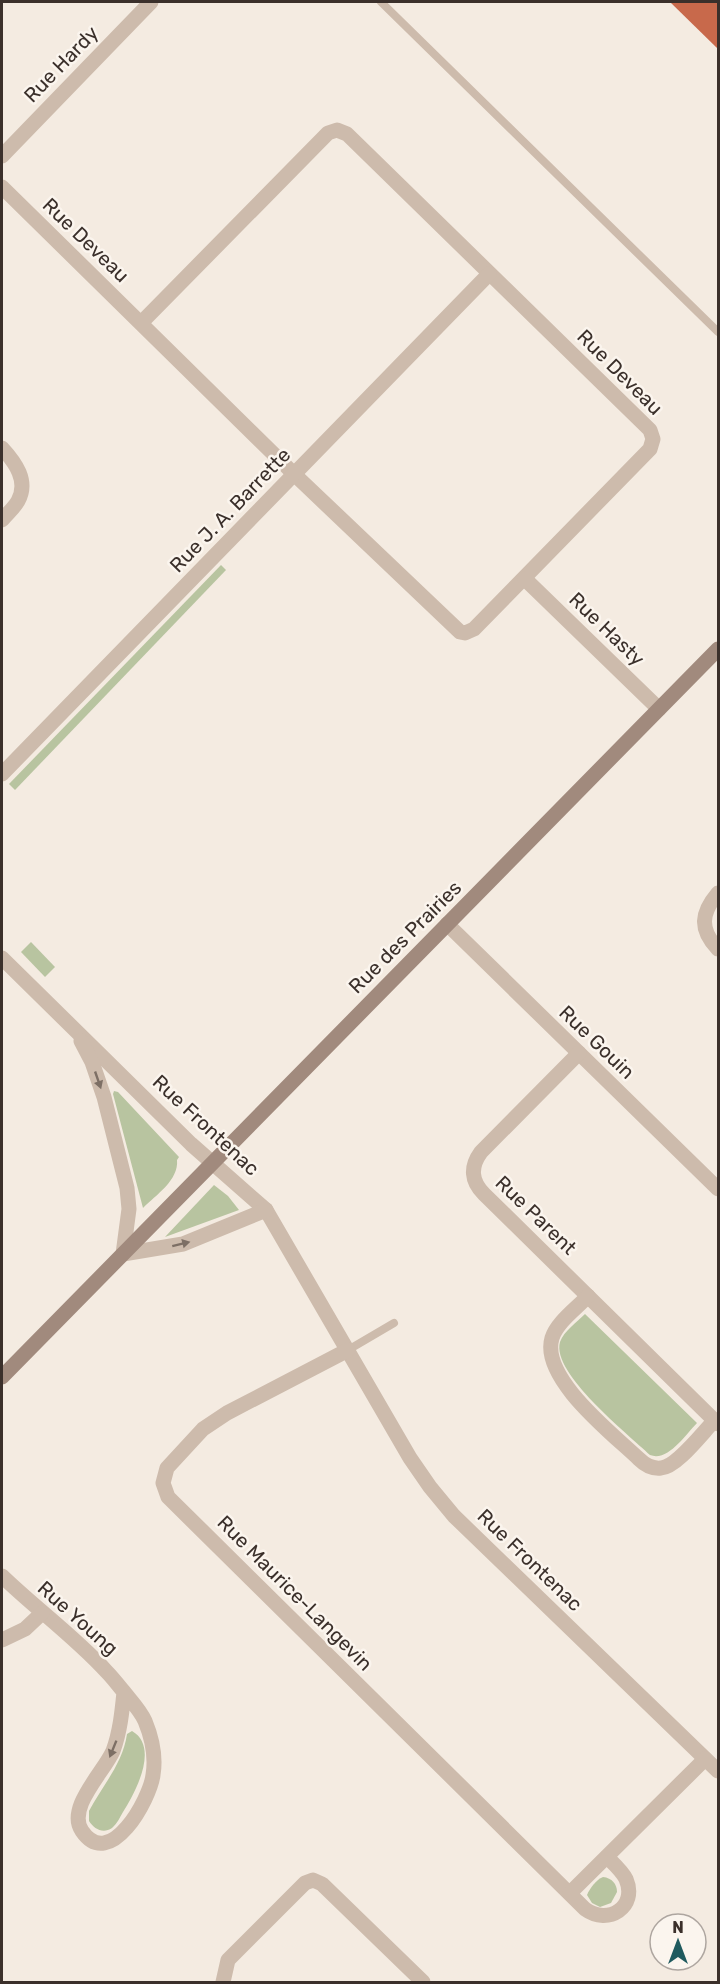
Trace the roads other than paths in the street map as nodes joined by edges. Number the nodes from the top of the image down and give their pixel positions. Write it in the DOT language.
graph roads {
  1 [pos="151,2"];
  2 [pos="381,2"];
  3 [pos="2,156"];
  4 [pos="2,187"];
  5 [pos="489,274"];
  6 [pos="141,323"];
  7 [pos="718,332"];
  8 [pos="2,448"];
  9 [pos="294,474"];
  10 [pos="2,520"];
  11 [pos="525,579"];
  12 [pos="718,650"];
  13 [pos="659,709"];
  14 [pos="2,774"];
  15 [pos="718,893"];
  16 [pos="447,924"];
  17 [pos="718,949"];
  18 [pos="2,958"];
  19 [pos="72,1028"];
  20 [pos="579,1053"];
  21 [pos="212,1163"];
  22 [pos="718,1189"];
  23 [pos="266,1210"];
  24 [pos="123,1254"];
  25 [pos="588,1296"];
  26 [pos="394,1323"];
  27 [pos="348,1350"];
  28 [pos="2,1377"];
  29 [pos="717,1422"];
  30 [pos="2,1576"];
  31 [pos="42,1613"];
  32 [pos="2,1640"];
  33 [pos="124,1692"];
  34 [pos="705,1759"];
  35 [pos="718,1772"];
  36 [pos="607,1857"];
  37 [pos="570,1893"];
  38 [pos="223,1983"];
  39 [pos="423,1983"];
  1 -- 3 [label="street, Rue Hardy"];
  2 -- 7 [label="lane"];
  4 -- 6 [label="street, Rue Deveau"];
  5 -- 6 [label="street, Rue Deveau"];
  5 -- 9 [label="street, Rue J. A. Barrette"];
  5 -- 11 [label="street, Rue Deveau"];
  6 -- 9 [label="street, Rue Deveau"];
  8 -- 10 [label="street"];
  9 -- 11 [label="street, Rue Deveau"];
  9 -- 14 [label="street, Rue J. A. Barrette"];
  11 -- 13 [label="street, Rue Hasty"];
  12 -- 13 [label="main road, Rue des Prairies"];
  13 -- 16 [label="main road, Rue des Prairies"];
  15 -- 17 [label="street"];
  16 -- 20 [label="street, Rue Gouin"];
  16 -- 21 [label="main road, Rue des Prairies"];
  18 -- 19 [label="street, Rue Frontenac"];
  19 -- 21 [label="street, Rue Frontenac"];
  19 -- 24 [label="street, one-way"];
  20 -- 22 [label="street, Rue Gouin"];
  20 -- 25 [label="street, Rue Parent"];
  21 -- 23 [label="street, Rue Frontenac"];
  21 -- 24 [label="main road, Rue des Prairies"];
  24 -- 23 [label="street, one-way"];
  23 -- 27 [label="street, Rue Frontenac"];
  24 -- 28 [label="main road, Rue des Prairies"];
  25 -- 29 [label="street, Rue Parent"];
  25 -- 29 [label="street, Rue Parent"];
  26 -- 27 [label="lane"];
  27 -- 34 [label="street, Rue Frontenac"];
  27 -- 37 [label="street, Rue Maurice-Langevin"];
  30 -- 31 [label="street, Rue Young"];
  31 -- 32 [label="street"];
  31 -- 33 [label="street, Rue Young"];
  33 -- 33 [label="street, Rue Young, one-way"];
  34 -- 35 [label="street, Rue Frontenac"];
  34 -- 36 [label="street"];
  36 -- 37 [label="street"];
  36 -- 37 [label="street, Rue Maurice-Langevin"];
  38 -- 39 [label="street"];
}
